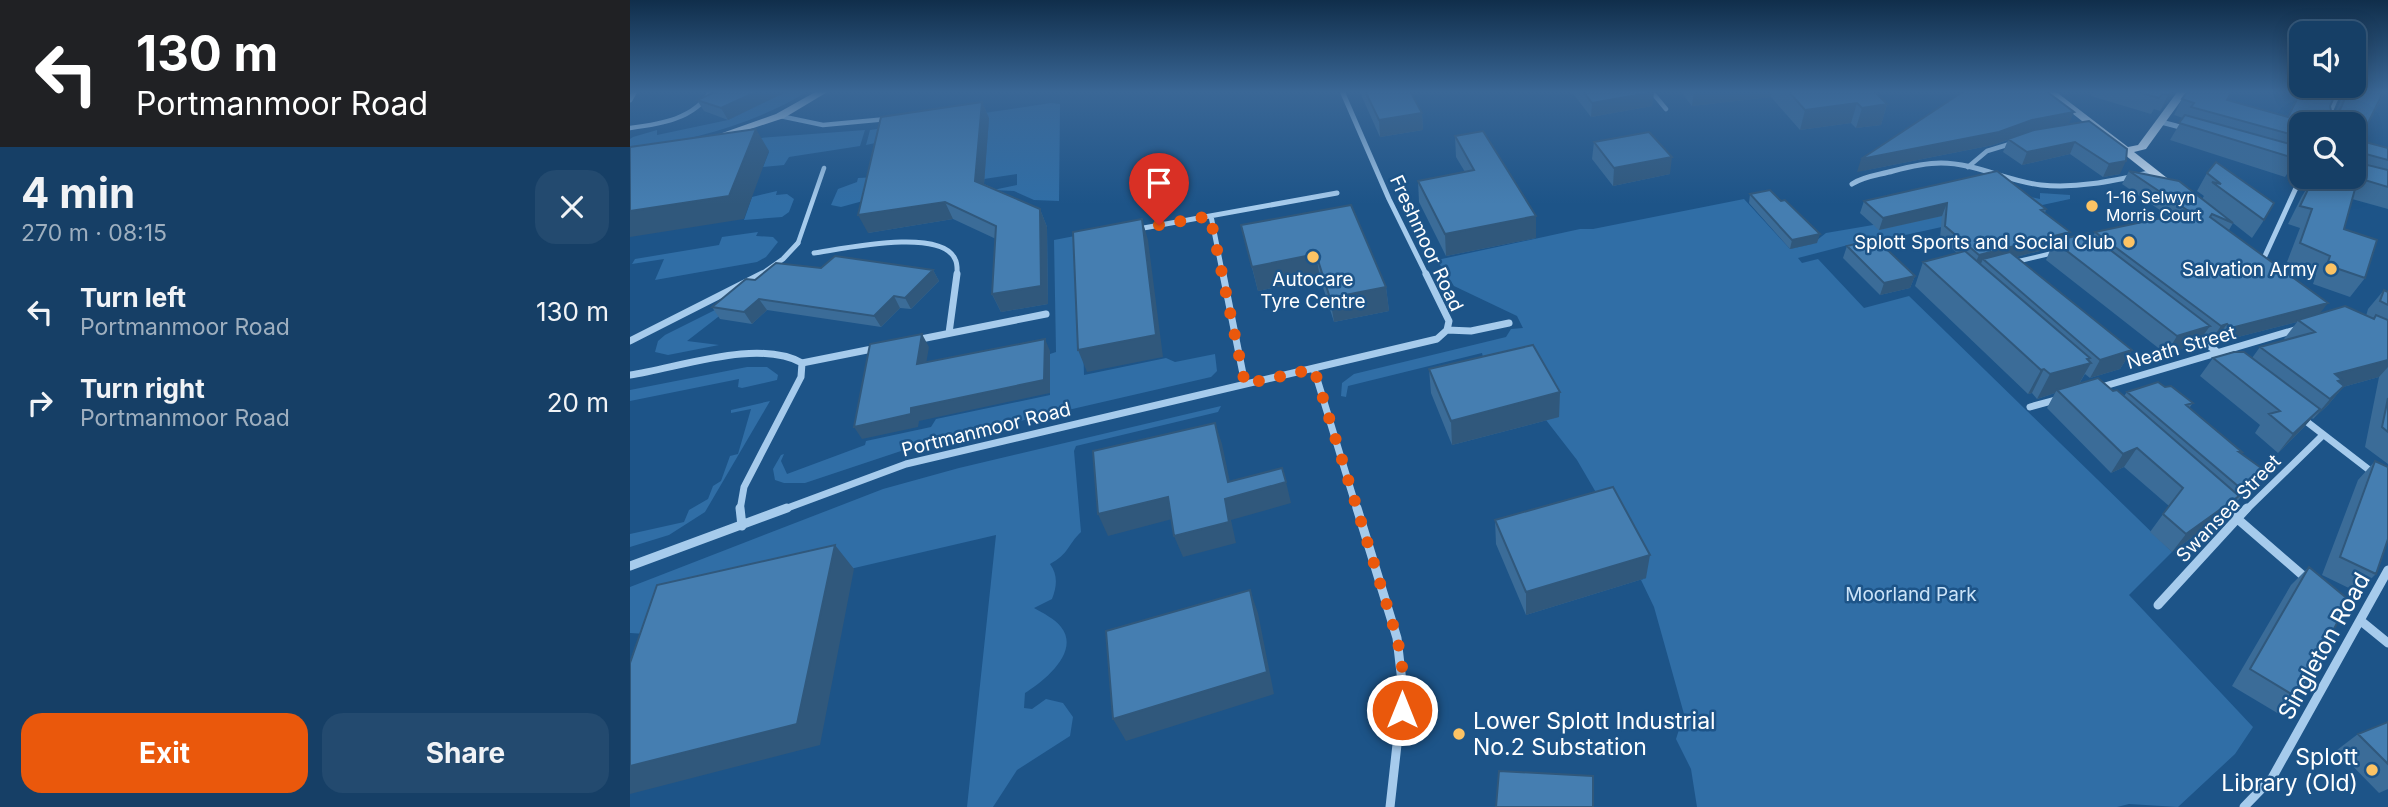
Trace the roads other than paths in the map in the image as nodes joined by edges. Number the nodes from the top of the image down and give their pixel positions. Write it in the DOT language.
graph roads {
  1 [pos="741,129"];
  2 [pos="1358,129"];
  3 [pos="2093,129"];
  4 [pos="2156,129"];
  5 [pos="2186,129"];
  6 [pos="2195,131"];
  7 [pos="706,140"];
  8 [pos="2021,142"];
  9 [pos="2126,151"];
  10 [pos="1968,167"];
  11 [pos="824,168"];
  12 [pos="2153,172"];
  13 [pos="1852,184"];
  14 [pos="2294,189"];
  15 [pos="1337,192"];
  16 [pos="2185,197"];
  17 [pos="1210,216"];
  18 [pos="1133,230"];
  19 [pos="798,243"];
  20 [pos="2054,252"];
  21 [pos="814,253"];
  22 [pos="2259,254"];
  23 [pos="2002,265"];
  24 [pos="2275,266"];
  25 [pos="1046,314"];
  26 [pos="1510,323"];
  27 [pos="2304,327"];
  28 [pos="2186,328"];
  29 [pos="1447,330"];
  30 [pos="949,333"];
  31 [pos="630,341"];
  32 [pos="909,341"];
  33 [pos="882,347"];
  34 [pos="2218,353"];
  35 [pos="802,363"];
  36 [pos="1314,369"];
  37 [pos="2239,369"];
  38 [pos="630,376"];
  39 [pos="1245,384"];
  40 [pos="2069,396"];
  41 [pos="2103,399"];
  42 [pos="2030,407"];
  43 [pos="2292,410"];
  44 [pos="2323,435"];
  45 [pos="2368,469"];
  46 [pos="2216,500"];
  47 [pos="2237,518"];
  48 [pos="741,526"];
  49 [pos="630,566"];
  50 [pos="2388,570"];
  51 [pos="2315,586"];
  52 [pos="2158,605"];
  53 [pos="2361,621"];
  54 [pos="2388,643"];
  55 [pos="1391,807"];
  56 [pos="2244,807"];
  1 -- 7 [label="street"];
  2 -- 29 [label="street, Freshmoor Road"];
  3 -- 9 [label="street"];
  4 -- 9 [label="street"];
  5 -- 6 [label="street"];
  8 -- 10 [label="lane"];
  9 -- 12 [label="street"];
  10 -- 12 [label="street"];
  10 -- 13 [label="street"];
  11 -- 19 [label="lane"];
  12 -- 16 [label="street"];
  14 -- 22 [label="street"];
  15 -- 17 [label="street"];
  17 -- 18 [label="street"];
  17 -- 39 [label="street"];
  19 -- 31 [label="street"];
  20 -- 23 [label="lane"];
  21 -- 30 [label="street"];
  22 -- 24 [label="street"];
  25 -- 30 [label="street"];
  26 -- 29 [label="street, Portmanmoor Road"];
  27 -- 34 [label="street, Neath Street"];
  28 -- 34 [label="street"];
  29 -- 36 [label="street, Portmanmoor Road"];
  30 -- 32 [label="street"];
  33 -- 35 [label="street"];
  34 -- 37 [label="street"];
  34 -- 41 [label="street, Neath Street"];
  35 -- 38 [label="street"];
  35 -- 48 [label="street"];
  36 -- 39 [label="street, Portmanmoor Road"];
  36 -- 55 [label="street"];
  39 -- 48 [label="street, Portmanmoor Road"];
  40 -- 42 [label="street"];
  43 -- 44 [label="street"];
  44 -- 45 [label="street"];
  44 -- 47 [label="street, Swansea Street"];
  46 -- 47 [label="street"];
  47 -- 51 [label="street"];
  47 -- 52 [label="street, Swansea Street"];
  48 -- 49 [label="street, Portmanmoor Road"];
  50 -- 53 [label="street, Singleton Road"];
  53 -- 54 [label="street"];
  53 -- 56 [label="street, Singleton Road"];
}
